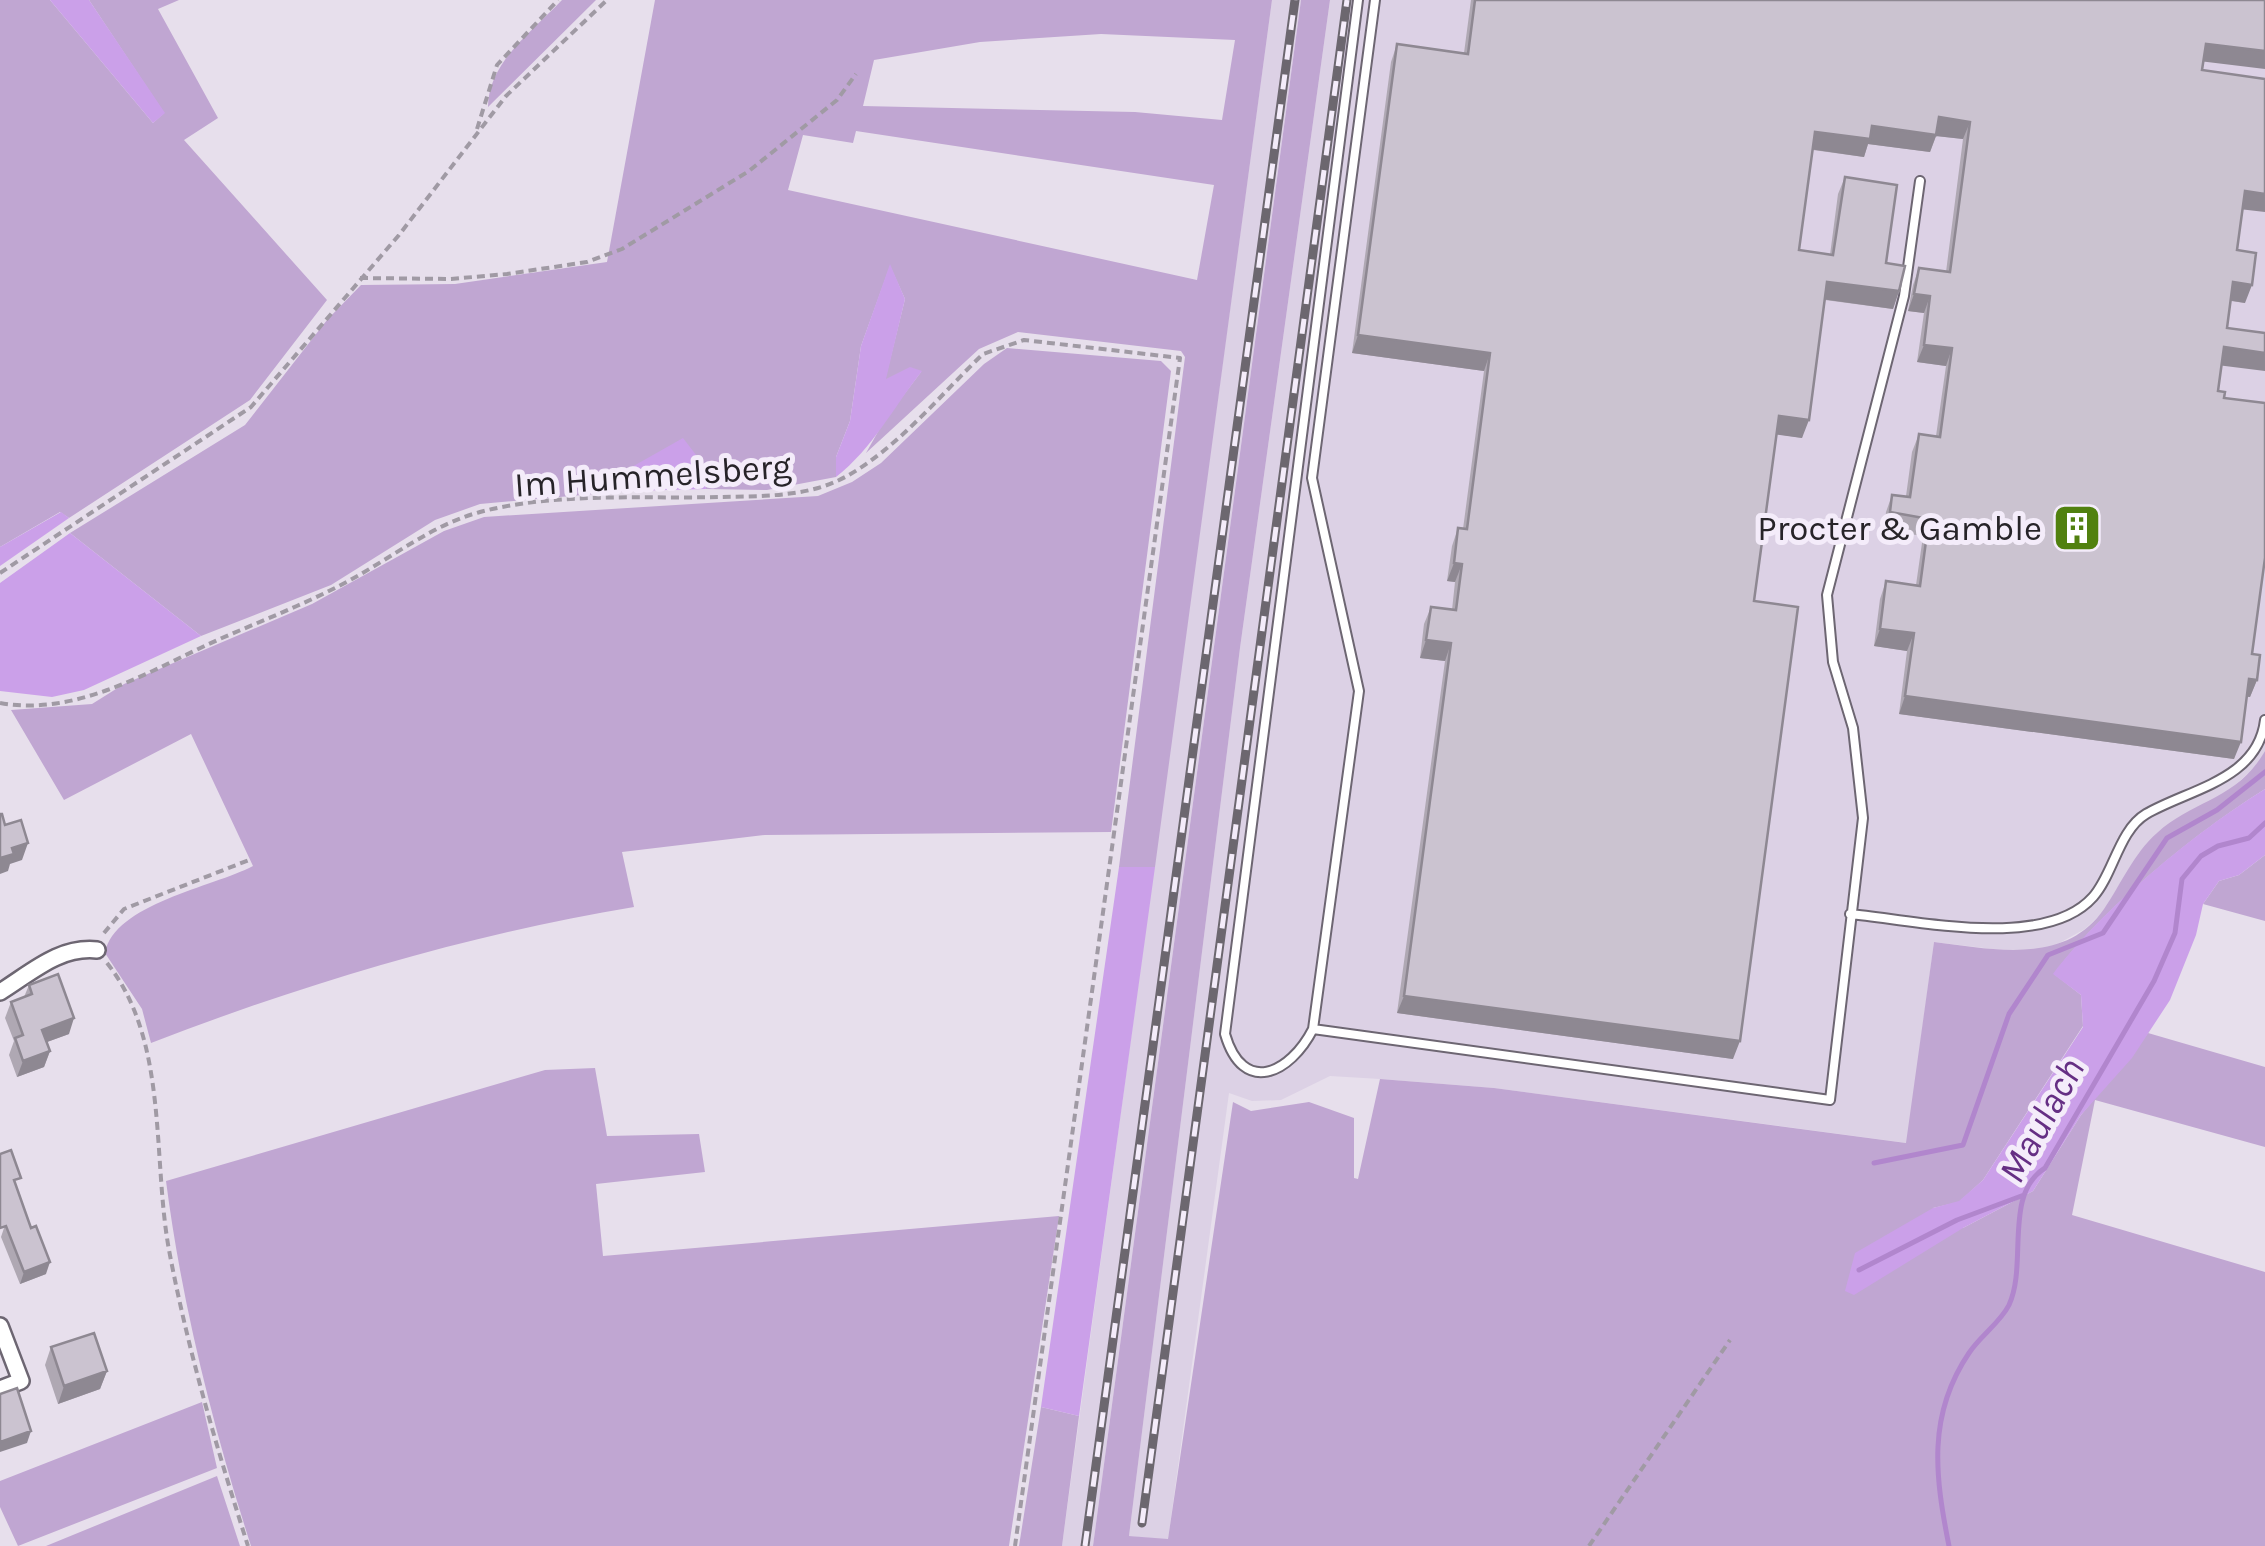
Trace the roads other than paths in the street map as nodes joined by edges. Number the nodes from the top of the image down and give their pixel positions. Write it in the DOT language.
graph roads {
  1 [pos="1358,0"];
  2 [pos="1375,0"];
  3 [pos="1920,181"];
  4 [pos="2265,720"];
  5 [pos="1850,914"];
  6 [pos="97,950"];
  7 [pos="0,992"];
  8 [pos="1312,1028"];
  9 [pos="0,1326"];
  10 [pos="0,1389"];
  1 -- 8 [label="lane"];
  2 -- 8 [label="lane"];
  3 -- 5 [label="lane"];
  4 -- 5 [label="lane"];
  5 -- 8 [label="lane"];
  6 -- 7 [label="street"];
  9 -- 10 [label="street"];
}
